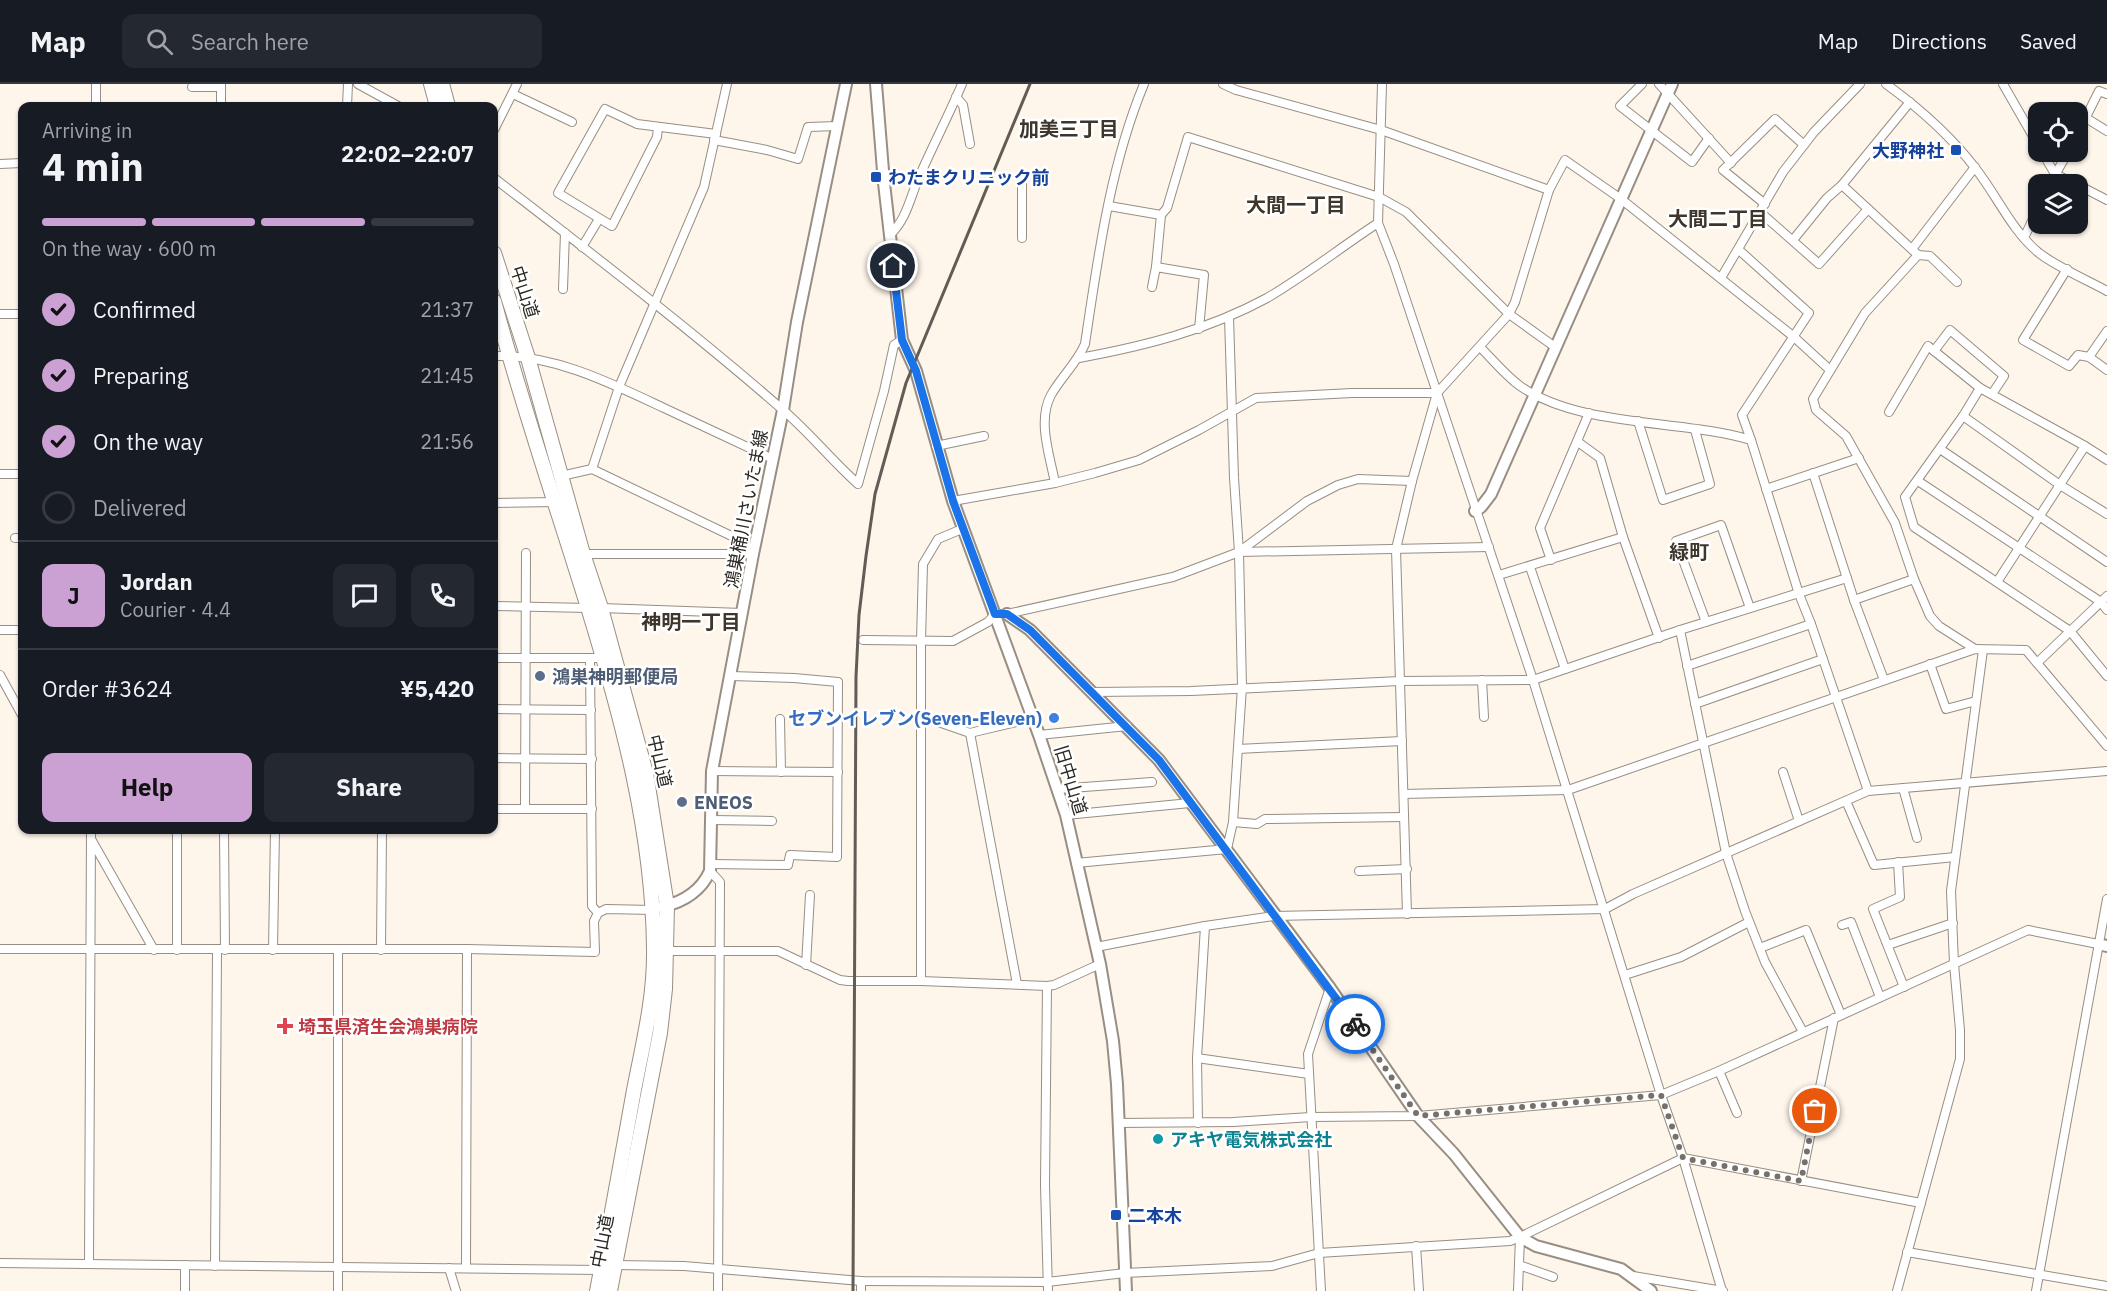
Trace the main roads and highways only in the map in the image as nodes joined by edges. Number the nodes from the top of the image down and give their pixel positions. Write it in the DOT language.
graph roads {
  1 [pos="431,84"];
  2 [pos="442,84"];
  3 [pos="846,84"];
  4 [pos="876,84"];
  5 [pos="1670,88"];
  6 [pos="436,102"];
  7 [pos="447,102"];
  8 [pos="498,264"];
  9 [pos="498,316"];
  10 [pos="1475,511"];
  11 [pos="594,608"];
  12 [pos="1007,614"];
  13 [pos="668,906"];
  14 [pos="653,910"];
  15 [pos="1647,1290"];
  16 [pos="597,1291"];
  17 [pos="610,1291"];
  18 [pos="1126,1291"];
  1 -- 6 [label="highway"];
  2 -- 7 [label="highway"];
  3 -- 13 [label="main road, 鴻巣桶川さいたま線"];
  4 -- 18 [label="main road, 旧中山道"];
  5 -- 10 [label="main road"];
  8 -- 11 [label="highway, 中山道"];
  9 -- 11 [label="highway, 中山道"];
  11 -- 13 [label="highway, 中山道"];
  11 -- 14 [label="highway, 中山道"];
  12 -- 15 [label="main road"];
  13 -- 14 [label="main road"];
  13 -- 17 [label="highway, 中山道"];
  14 -- 16 [label="highway, 中山道"];
}
